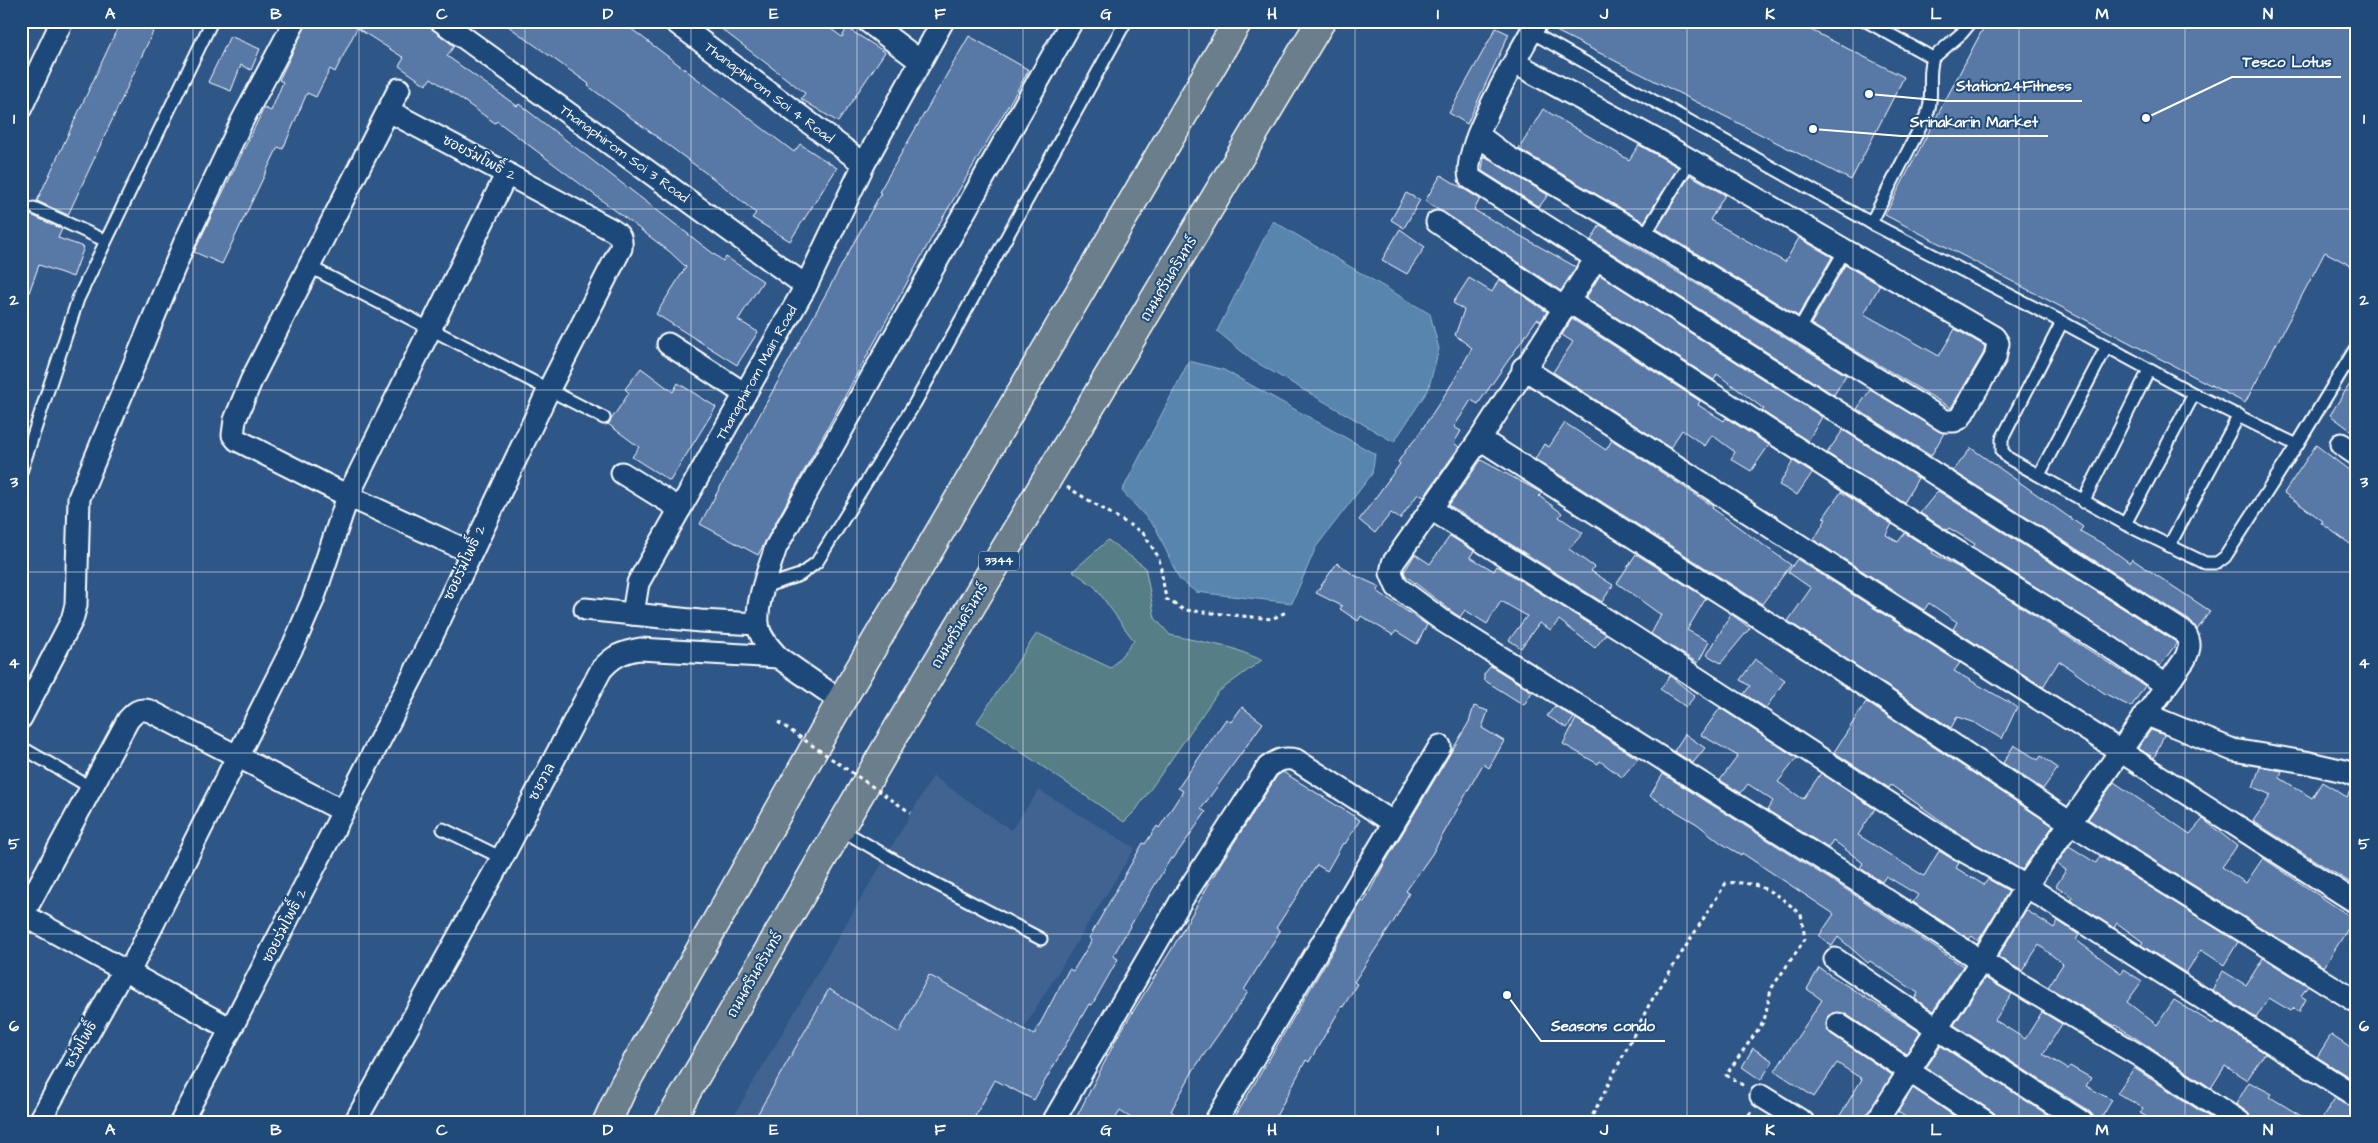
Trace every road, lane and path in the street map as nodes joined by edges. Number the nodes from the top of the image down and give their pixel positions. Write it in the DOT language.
graph roads {
  1 [pos="62,21"];
  2 [pos="212,21"];
  3 [pos="295,21"];
  4 [pos="442,21"];
  5 [pos="674,21"];
  6 [pos="867,21"];
  7 [pos="943,21"];
  8 [pos="1072,21"];
  9 [pos="1126,21"];
  10 [pos="1238,21"];
  11 [pos="1321,21"];
  12 [pos="1866,21"];
  13 [pos="1970,22"];
  14 [pos="1534,27"];
  15 [pos="1933,58"];
  16 [pos="920,61"];
  17 [pos="1515,63"];
  18 [pos="399,89"];
  19 [pos="21,108"];
  20 [pos="389,110"];
  21 [pos="1478,135"];
  22 [pos="1690,161"];
  23 [pos="864,164"];
  24 [pos="507,174"];
  25 [pos="34,208"];
  26 [pos="1437,222"];
  27 [pos="1871,223"];
  28 [pos="1644,236"];
  29 [pos="104,240"];
  30 [pos="1845,250"];
  31 [pos="1595,260"];
  32 [pos="310,267"];
  33 [pos="806,286"];
  34 [pos="1566,304"];
  35 [pos="2062,322"];
  36 [pos="431,329"];
  37 [pos="1799,329"];
  38 [pos="668,344"];
  39 [pos="2107,346"];
  40 [pos="2357,346"];
  41 [pos="1523,368"];
  42 [pos="2149,370"];
  43 [pos="549,389"];
  44 [pos="746,394"];
  45 [pos="2194,394"];
  46 [pos="2239,415"];
  47 [pos="604,418"];
  48 [pos="1480,439"];
  49 [pos="2296,444"];
  50 [pos="21,472"];
  51 [pos="622,473"];
  52 [pos="2039,475"];
  53 [pos="1050,476"];
  54 [pos="348,496"];
  55 [pos="2083,502"];
  56 [pos="680,509"];
  57 [pos="1431,509"];
  58 [pos="2125,524"];
  59 [pos="2169,546"];
  60 [pos="470,552"];
  61 [pos="763,587"];
  62 [pos="585,609"];
  63 [pos="1286,612"];
  64 [pos="633,614"];
  65 [pos="758,624"];
  66 [pos="778,657"];
  67 [pos="2166,686"];
  68 [pos="842,701"];
  69 [pos="2146,714"];
  70 [pos="21,718"];
  71 [pos="778,722"];
  72 [pos="1440,746"];
  73 [pos="21,747"];
  74 [pos="2119,752"];
  75 [pos="238,758"];
  76 [pos="2357,776"];
  77 [pos="90,787"];
  78 [pos="343,812"];
  79 [pos="910,813"];
  80 [pos="2070,822"];
  81 [pos="1394,823"];
  82 [pos="443,829"];
  83 [pos="840,829"];
  84 [pos="502,858"];
  85 [pos="2026,886"];
  86 [pos="2357,903"];
  87 [pos="1042,939"];
  88 [pos="1834,959"];
  89 [pos="1981,961"];
  90 [pos="127,970"];
  91 [pos="2357,1002"];
  92 [pos="1838,1024"];
  93 [pos="1936,1028"];
  94 [pos="231,1030"];
  95 [pos="1908,1072"];
  96 [pos="624,1085"];
  97 [pos="1761,1096"];
  98 [pos="2357,1097"];
  99 [pos="674,1116"];
  100 [pos="39,1122"];
  101 [pos="181,1122"];
  102 [pos="355,1122"];
  103 [pos="596,1122"];
  104 [pos="607,1122"];
  105 [pos="1053,1122"];
  106 [pos="1214,1122"];
  107 [pos="1589,1122"];
  108 [pos="1803,1122"];
  109 [pos="1876,1122"];
  110 [pos="1986,1122"];
  111 [pos="2082,1122"];
  112 [pos="2240,1122"];
  1 -- 19 [label="street"];
  2 -- 29 [label="lane"];
  3 -- 70 [label="street"];
  4 -- 33 [label="street, Thanaphirom Soi 3 Road"];
  5 -- 23 [label="street, Thanaphirom Soi 4 Road"];
  6 -- 16 [label="street"];
  7 -- 16 [label="street, Thanaphirom Main Road"];
  8 -- 61 [label="street"];
  9 -- 61 [label="lane"];
  10 -- 68 [label="main road"];
  11 -- 53 [label="main road, ถนนศรีนครินทร์ / 3344"];
  12 -- 15 [label="lane"];
  13 -- 15 [label="lane"];
  14 -- 17 [label="street"];
  14 -- 27 [label="lane"];
  15 -- 27 [label="lane"];
  16 -- 23 [label="street, Thanaphirom Main Road"];
  17 -- 21 [label="street"];
  17 -- 22 [label="street"];
  18 -- 20 [label="street"];
  20 -- 24 [label="street, ซอยร่มโพธิ์ 2"];
  20 -- 32 [label="street"];
  21 -- 28 [label="street"];
  21 -- 31 [label="street"];
  22 -- 28 [label="lane"];
  22 -- 30 [label="street"];
  23 -- 33 [label="street, Thanaphirom Main Road"];
  24 -- 36 [label="street, ซ.ร่มโพธิ์"];
  24 -- 43 [label="street, ซอยร่มโพธิ์ 2"];
  25 -- 29 [label="lane"];
  26 -- 34 [label="street"];
  27 -- 35 [label="lane"];
  28 -- 37 [label="street"];
  29 -- 50 [label="lane"];
  30 -- 37 [label="lane"];
  30 -- 37 [label="street"];
  31 -- 34 [label="street"];
  31 -- 67 [label="street"];
  32 -- 36 [label="lane"];
  32 -- 54 [label="street"];
  33 -- 44 [label="street, Thanaphirom Main Road"];
  34 -- 41 [label="street"];
  34 -- 67 [label="street"];
  35 -- 39 [label="lane"];
  35 -- 52 [label="lane"];
  36 -- 43 [label="lane"];
  36 -- 54 [label="street, ซ.ร่มโพธิ์"];
  38 -- 44 [label="street"];
  39 -- 42 [label="lane"];
  39 -- 52 [label="lane"];
  40 -- 49 [label="lane"];
  41 -- 48 [label="street"];
  41 -- 74 [label="street"];
  42 -- 45 [label="lane"];
  42 -- 55 [label="lane"];
  43 -- 47 [label="lane"];
  43 -- 60 [label="street, ซอยร่มโพธิ์ 2"];
  44 -- 56 [label="street, Thanaphirom Main Road"];
  45 -- 46 [label="lane"];
  45 -- 58 [label="lane"];
  46 -- 49 [label="lane"];
  46 -- 59 [label="lane"];
  48 -- 57 [label="street"];
  48 -- 80 [label="street"];
  49 -- 59 [label="lane"];
  51 -- 56 [label="street"];
  52 -- 55 [label="lane"];
  53 -- 63 [label="path"];
  53 -- 83 [label="main road, ถนนศรีนครินทร์ / 3344"];
  54 -- 60 [label="street"];
  54 -- 75 [label="street, ซ.ร่มโพธิ์"];
  55 -- 58 [label="lane"];
  56 -- 64 [label="street, Thanaphirom Main Road"];
  57 -- 85 [label="street"];
  57 -- 89 [label="street"];
  58 -- 59 [label="lane"];
  60 -- 78 [label="street, ซอยร่มโพธิ์ 2"];
  61 -- 65 [label="street"];
  62 -- 64 [label="street"];
  64 -- 65 [label="street"];
  65 -- 66 [label="street"];
  66 -- 68 [label="street"];
  66 -- 84 [label="street, ซ.ชวาล"];
  67 -- 69 [label="street"];
  68 -- 96 [label="main road"];
  69 -- 74 [label="street"];
  69 -- 76 [label="street"];
  71 -- 79 [label="path, bridge"];
  72 -- 81 [label="street"];
  73 -- 77 [label="lane"];
  74 -- 80 [label="street"];
  74 -- 86 [label="street"];
  75 -- 77 [label="street"];
  75 -- 78 [label="street"];
  75 -- 90 [label="street, ซ.ร่มโพธิ์"];
  77 -- 90 [label="street"];
  78 -- 94 [label="street, ซอยร่มโพธิ์ 2"];
  80 -- 85 [label="street"];
  80 -- 91 [label="street"];
  81 -- 105 [label="street"];
  81 -- 106 [label="street"];
  82 -- 84 [label="lane"];
  83 -- 87 [label="lane"];
  83 -- 99 [label="main road, ถนนศรีนครินทร์ / 3344"];
  84 -- 102 [label="street, ซ.ชวาล"];
  85 -- 89 [label="street"];
  85 -- 98 [label="street"];
  88 -- 93 [label="street"];
  89 -- 93 [label="street"];
  89 -- 112 [label="street"];
  90 -- 94 [label="street"];
  90 -- 100 [label="street, ซ.ร่มโพธิ์"];
  92 -- 95 [label="street"];
  93 -- 95 [label="street"];
  93 -- 111 [label="street"];
  94 -- 101 [label="street, ซอยร่มโพธิ์ 2"];
  95 -- 109 [label="street"];
  95 -- 110 [label="street"];
  96 -- 103 [label="main road"];
  96 -- 104 [label="main road"];
  97 -- 107 [label="path"];
  97 -- 108 [label="street"];
}
